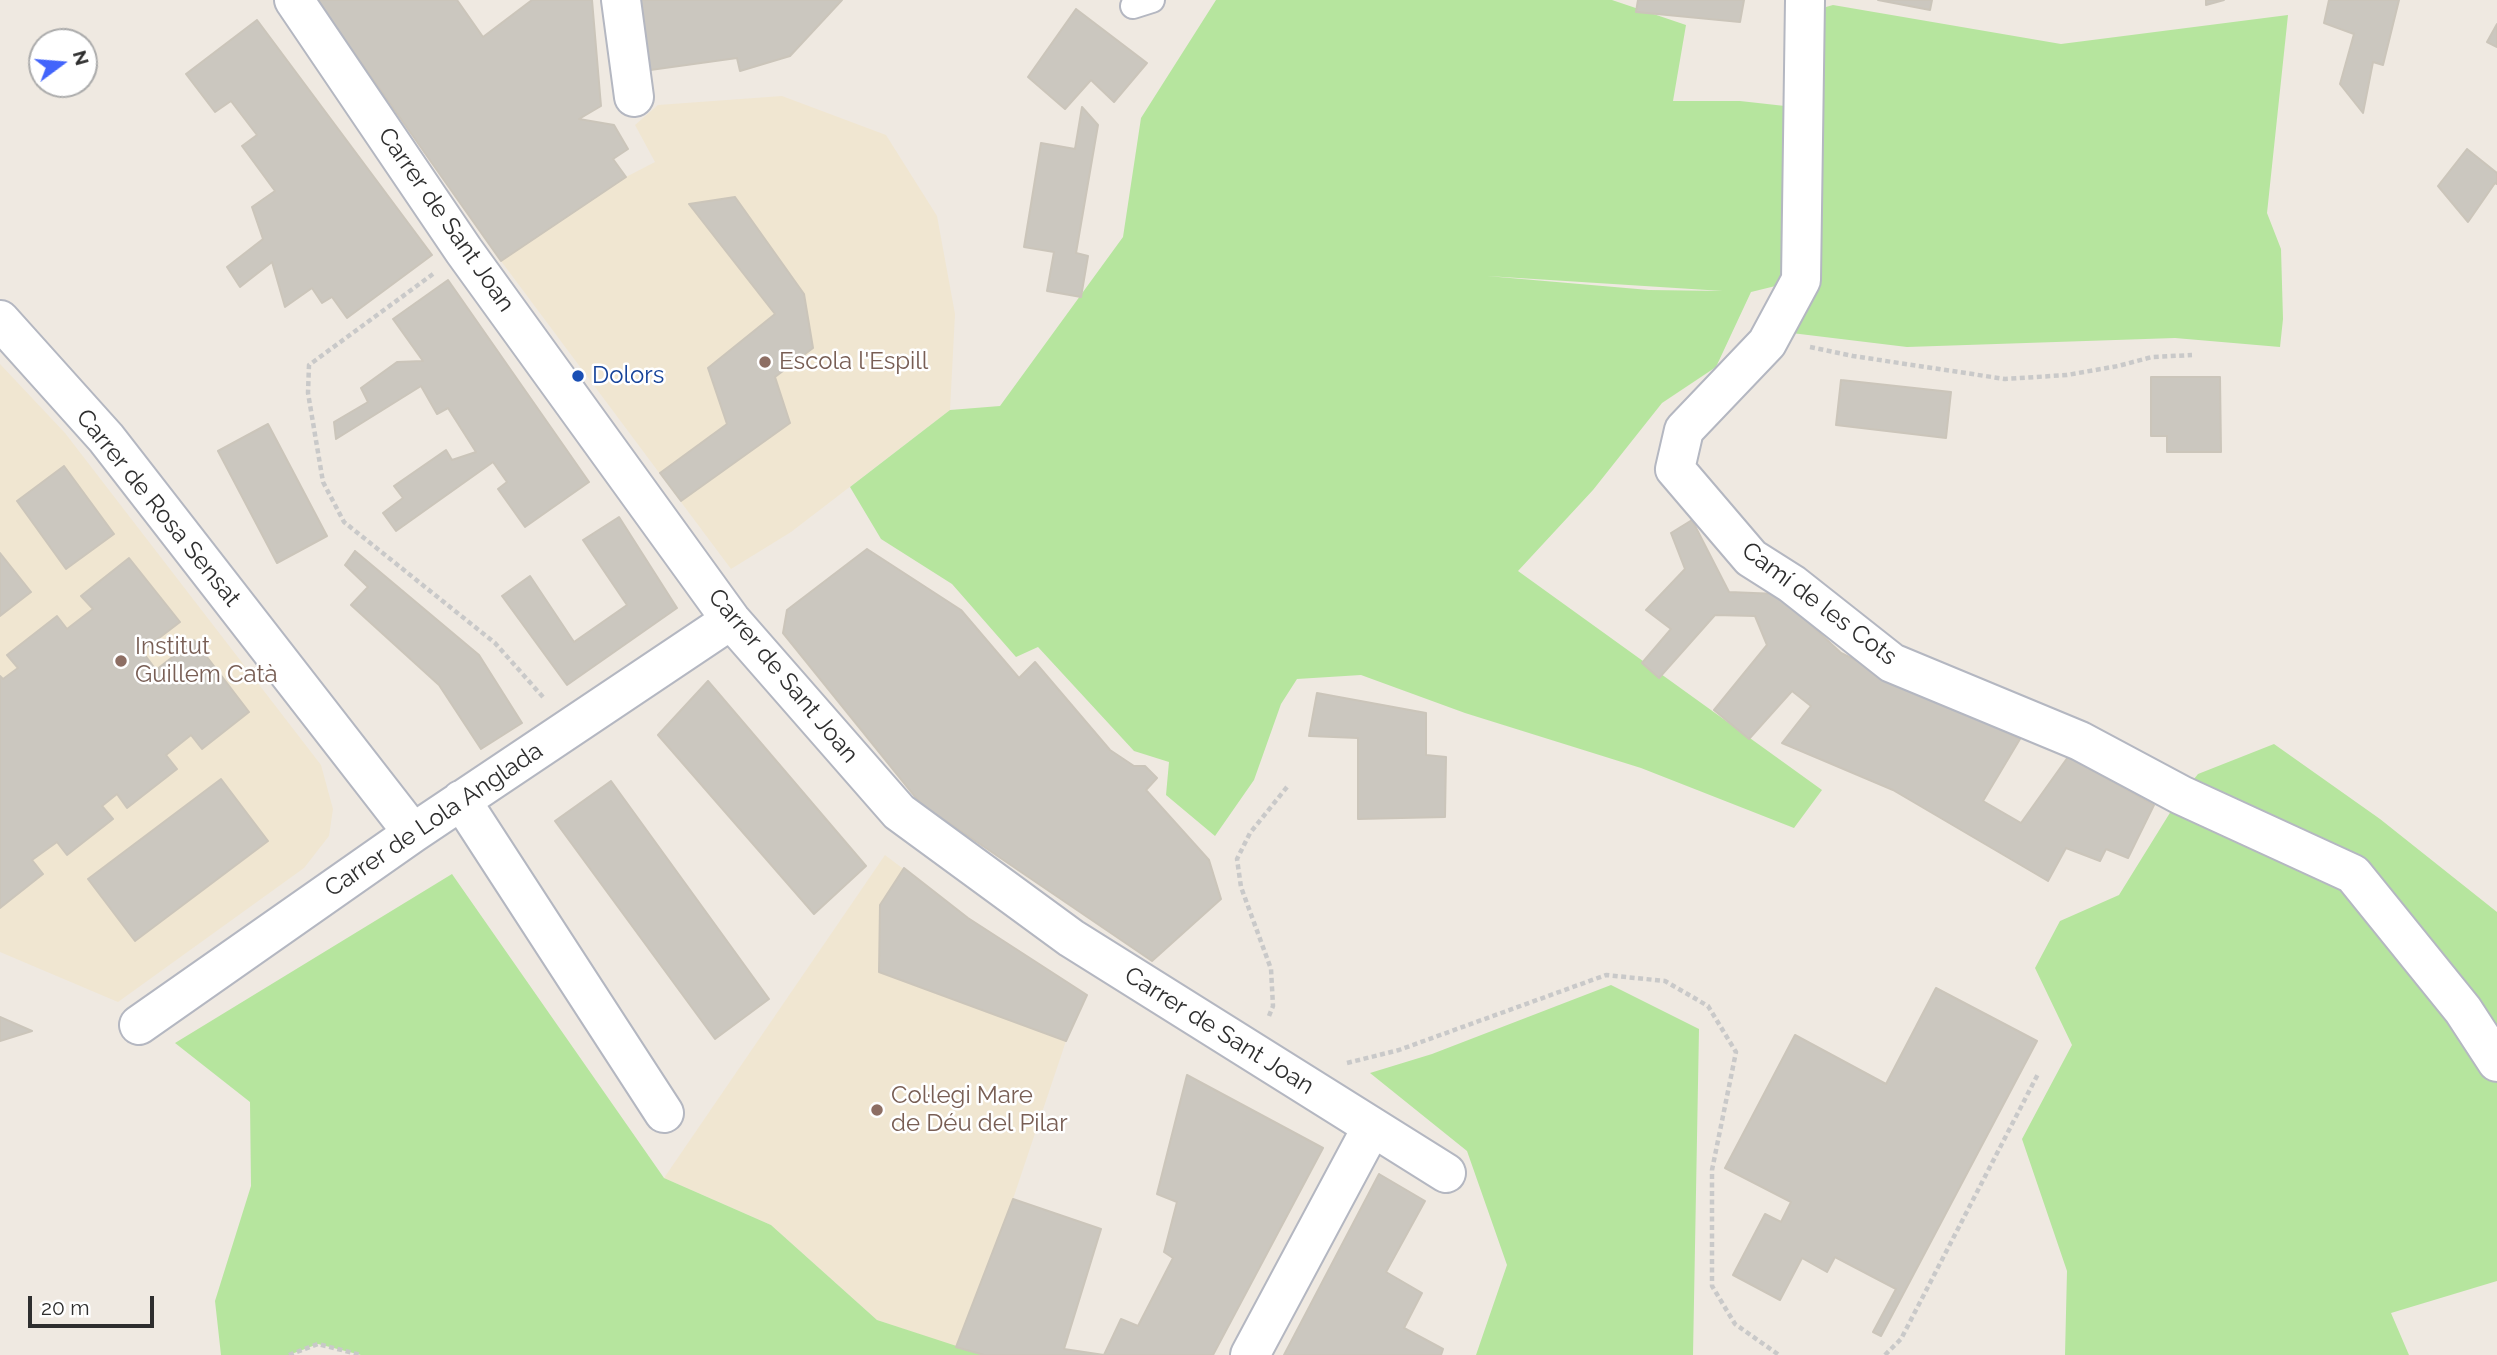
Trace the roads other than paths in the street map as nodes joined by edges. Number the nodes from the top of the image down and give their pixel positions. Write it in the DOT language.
graph roads {
  1 [pos="294,0"];
  2 [pos="621,0"];
  3 [pos="1805,0"];
  4 [pos="634,97"];
  5 [pos="0,320"];
  6 [pos="731,620"];
  7 [pos="461,800"];
  8 [pos="413,833"];
  9 [pos="139,1025"];
  10 [pos="2497,1062"];
  11 [pos="664,1113"];
  12 [pos="1372,1127"];
  13 [pos="1446,1173"];
  14 [pos="1250,1355"];
  1 -- 6 [label="street, Carrer de Sant Joan"];
  2 -- 4 [label="street"];
  3 -- 10 [label="street, Camí de les Cots"];
  5 -- 8 [label="street, Carrer de Rosa Sensat"];
  6 -- 7 [label="street, Carrer de Lola Anglada"];
  6 -- 12 [label="street, Carrer de Sant Joan"];
  7 -- 8 [label="street, Carrer de Lola Anglada"];
  7 -- 11 [label="street"];
  8 -- 9 [label="street, Carrer de Lola Anglada"];
  12 -- 13 [label="street, Carrer de Sant Joan"];
  12 -- 14 [label="street"];
}
